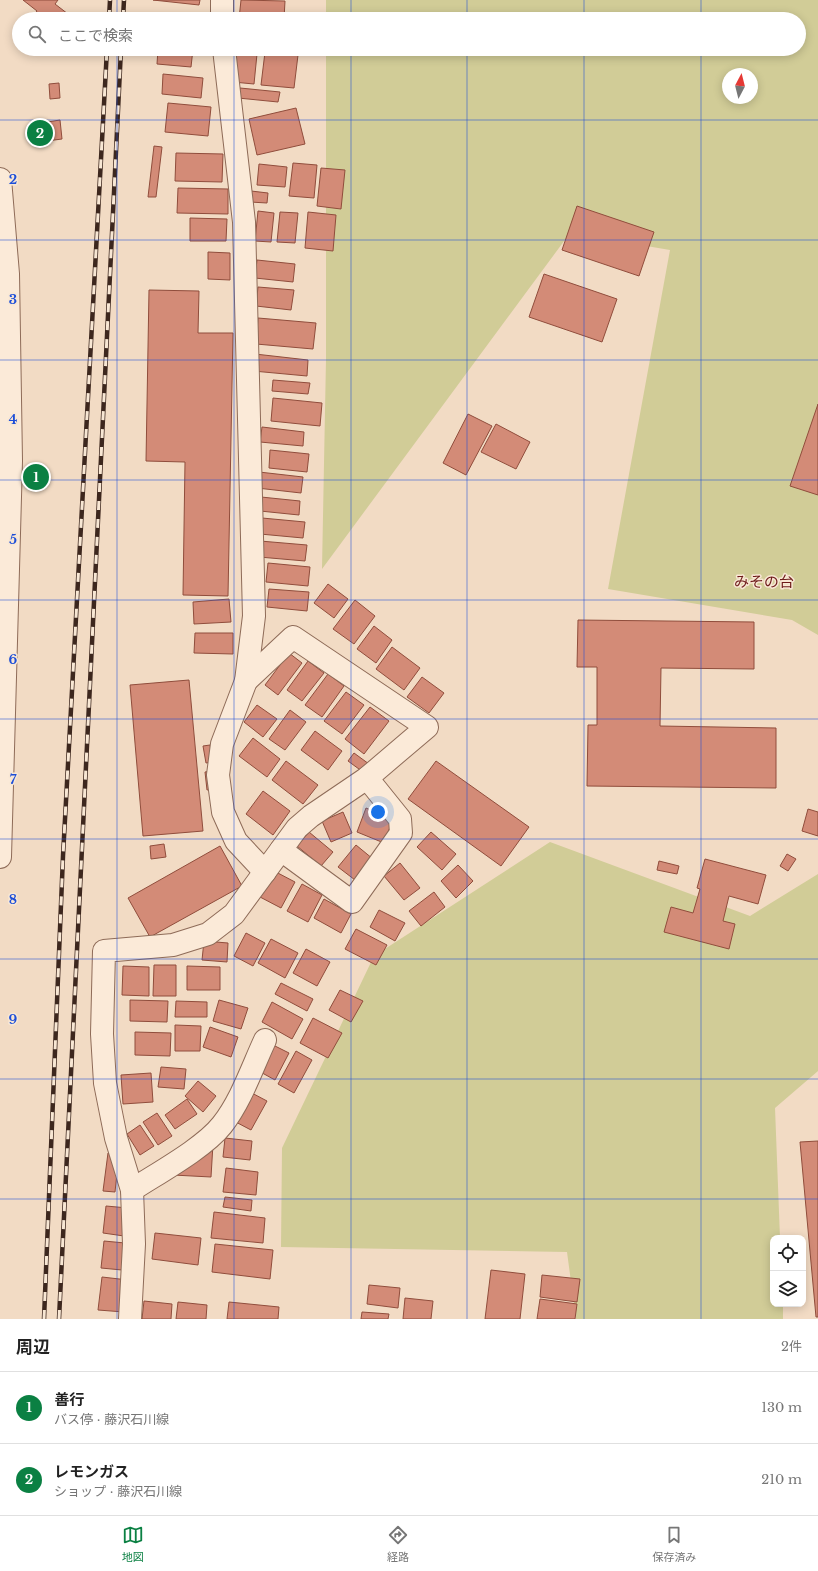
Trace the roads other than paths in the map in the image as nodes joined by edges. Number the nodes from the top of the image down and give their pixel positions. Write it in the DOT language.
graph roads {
  1 [pos="222,0"];
  2 [pos="222,12"];
  3 [pos="225,56"];
  4 [pos="0,179"];
  5 [pos="5,380"];
  6 [pos="3,660"];
  7 [pos="246,680"];
  8 [pos="2,723"];
  9 [pos="367,778"];
  10 [pos="281,850"];
  11 [pos="0,857"];
  12 [pos="265,872"];
  13 [pos="265,1040"];
  14 [pos="132,1190"];
  15 [pos="130,1319"];
  1 -- 2 [label="street"];
  3 -- 7 [label="street"];
  4 -- 5 [label="street"];
  5 -- 6 [label="street"];
  6 -- 8 [label="street"];
  7 -- 9 [label="street"];
  7 -- 12 [label="street"];
  8 -- 11 [label="street"];
  9 -- 10 [label="street"];
  9 -- 10 [label="street"];
  10 -- 12 [label="street"];
  12 -- 14 [label="street"];
  13 -- 14 [label="street"];
  14 -- 15 [label="street"];
}
